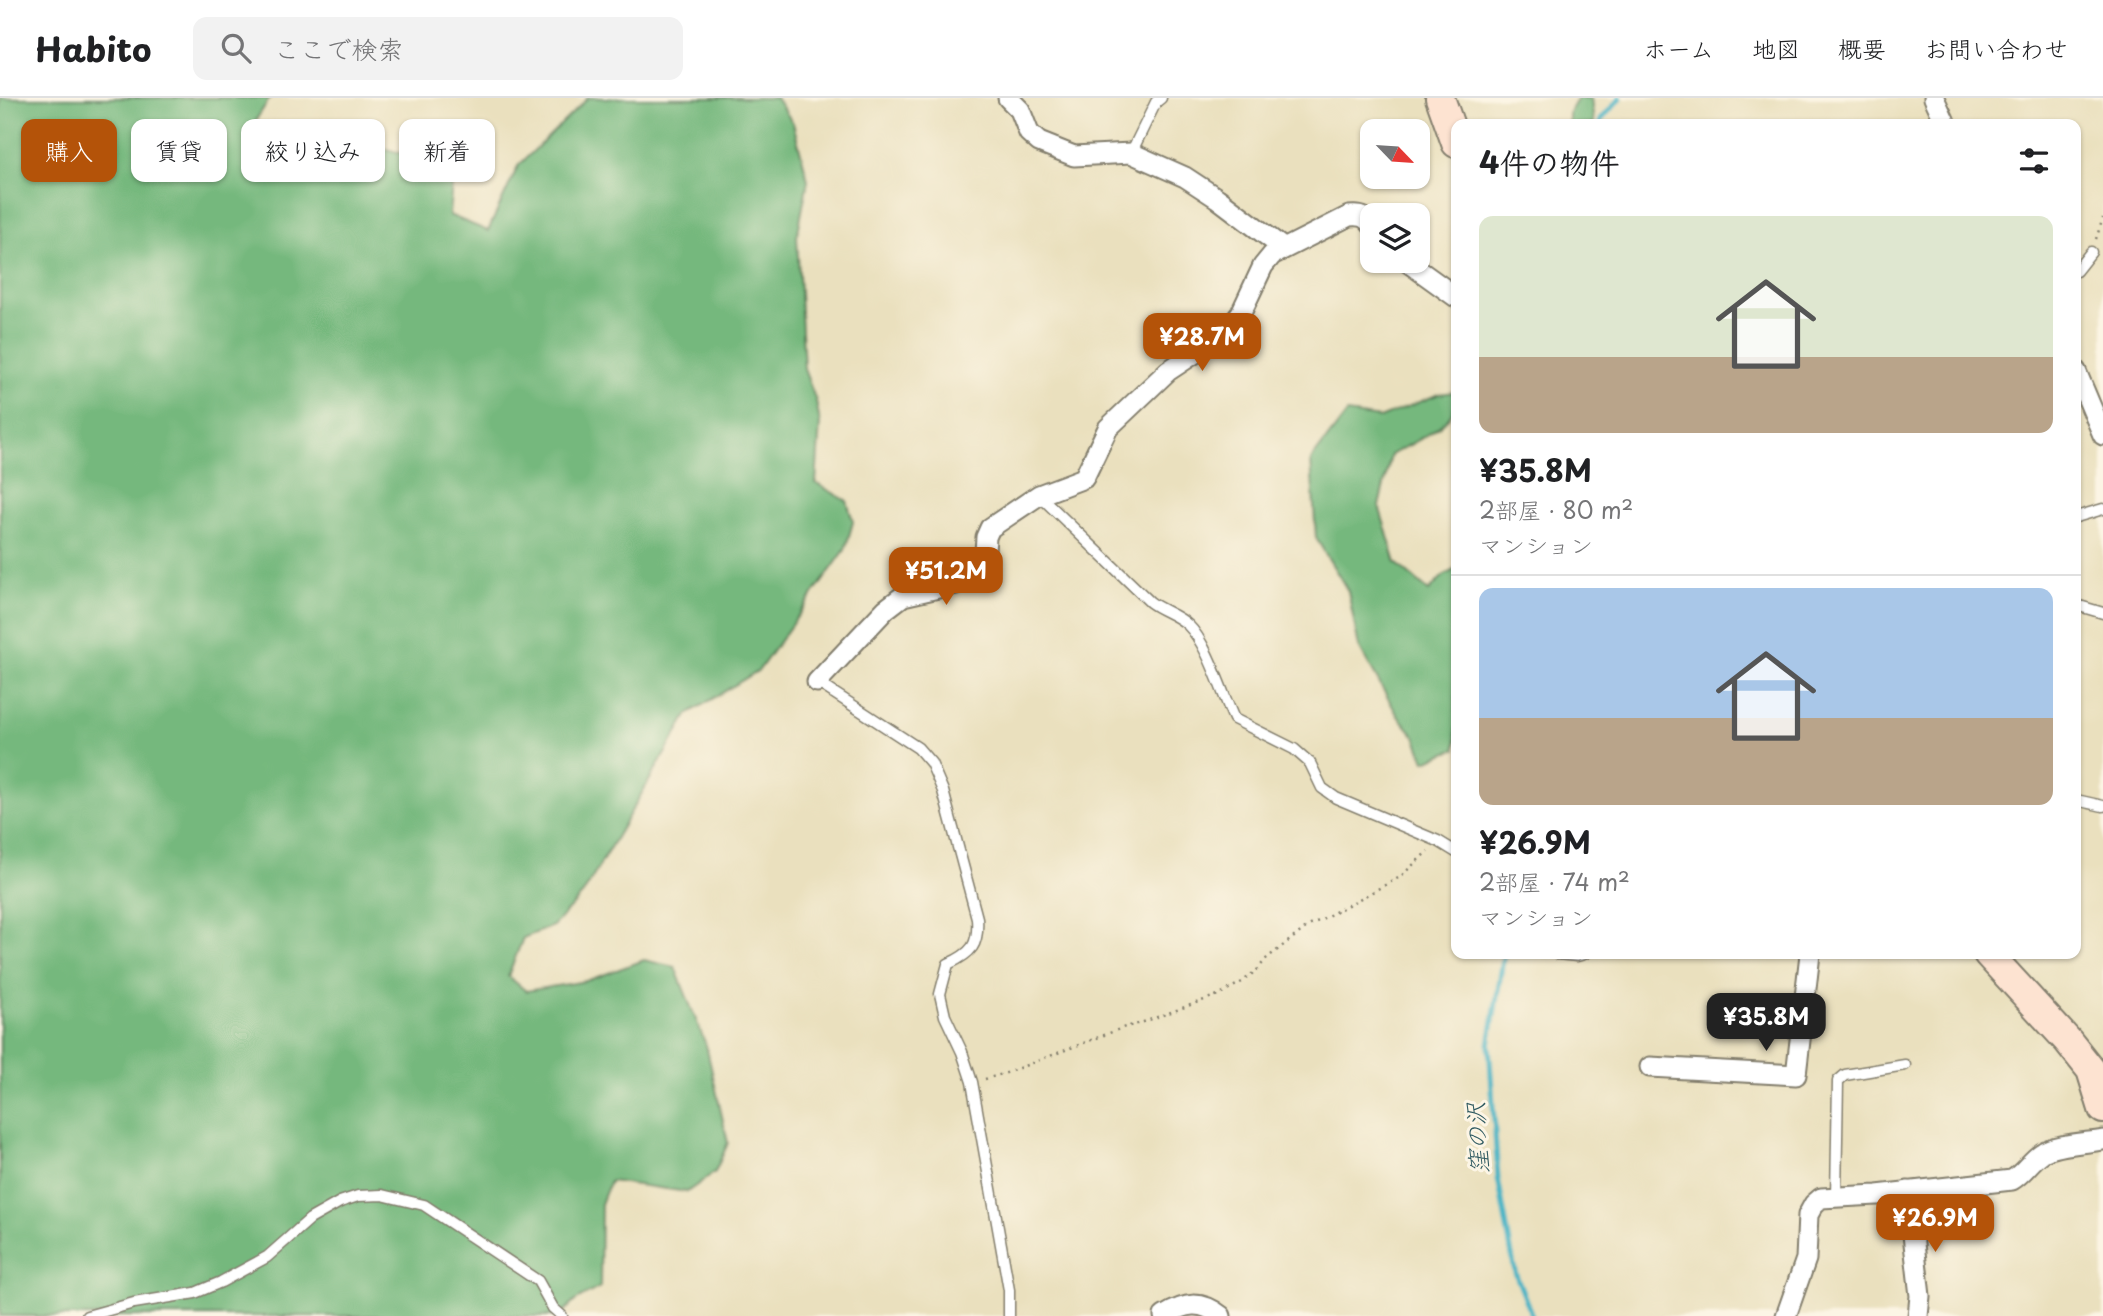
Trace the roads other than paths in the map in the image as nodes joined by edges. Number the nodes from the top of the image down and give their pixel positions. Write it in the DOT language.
graph roads {
  1 [pos="1008,98"];
  2 [pos="1161,98"];
  3 [pos="1440,98"];
  4 [pos="1934,98"];
  5 [pos="1944,119"];
  6 [pos="1451,129"];
  7 [pos="1131,153"];
  8 [pos="1360,216"];
  9 [pos="1283,248"];
  10 [pos="2091,253"];
  11 [pos="2081,265"];
  12 [pos="1423,273"];
  13 [pos="1451,293"];
  14 [pos="2081,383"];
  15 [pos="2103,435"];
  16 [pos="1039,495"];
  17 [pos="2103,509"];
  18 [pos="2081,516"];
  19 [pos="2081,606"];
  20 [pos="2103,613"];
  21 [pos="817,682"];
  22 [pos="2081,801"];
  23 [pos="2103,806"];
  24 [pos="1451,849"];
  25 [pos="1809,959"];
  26 [pos="1993,959"];
  27 [pos="2097,1064"];
  28 [pos="1905,1065"];
  29 [pos="1650,1067"];
  30 [pos="2103,1109"];
  31 [pos="2103,1140"];
  32 [pos="1908,1191"];
  33 [pos="1836,1197"];
  34 [pos="87,1316"];
  35 [pos="562,1316"];
  36 [pos="1009,1316"];
  37 [pos="1164,1316"];
  38 [pos="1221,1316"];
  39 [pos="1786,1316"];
  40 [pos="1917,1316"];
  1 -- 7 [label="street"];
  2 -- 7 [label="lane"];
  3 -- 6 [label="street"];
  4 -- 5 [label="street"];
  7 -- 9 [label="street"];
  8 -- 9 [label="street"];
  9 -- 16 [label="street"];
  10 -- 11 [label="lane"];
  12 -- 13 [label="street"];
  14 -- 15 [label="street"];
  16 -- 21 [label="street"];
  16 -- 24 [label="lane"];
  17 -- 18 [label="lane"];
  19 -- 20 [label="lane"];
  21 -- 36 [label="lane"];
  22 -- 23 [label="lane"];
  25 -- 29 [label="street"];
  26 -- 27 [label="street"];
  27 -- 30 [label="street"];
  28 -- 33 [label="lane"];
  31 -- 32 [label="street"];
  32 -- 33 [label="street"];
  32 -- 40 [label="street"];
  33 -- 39 [label="street"];
  34 -- 35 [label="lane"];
  37 -- 38 [label="street"];
}
